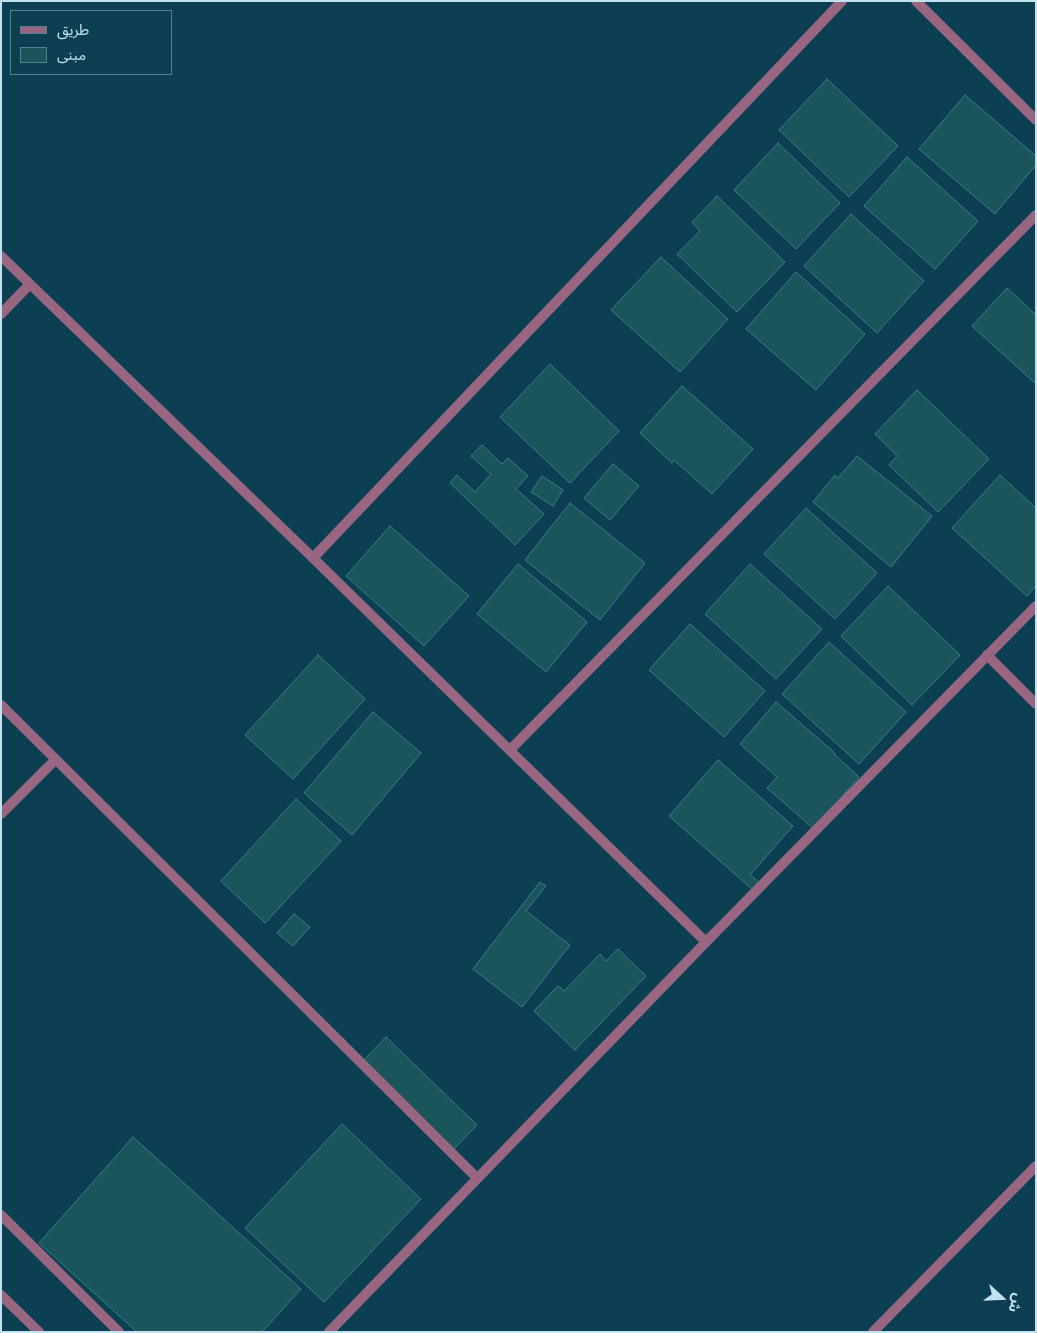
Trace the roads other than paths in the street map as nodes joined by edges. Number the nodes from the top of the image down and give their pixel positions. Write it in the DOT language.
graph roads {
  1 [pos="842,1"];
  2 [pos="916,1"];
  3 [pos="1036,120"];
  4 [pos="1036,215"];
  5 [pos="1,256"];
  6 [pos="30,284"];
  7 [pos="1,314"];
  8 [pos="313,558"];
  9 [pos="1036,606"];
  10 [pos="987,656"];
  11 [pos="1036,704"];
  12 [pos="1,705"];
  13 [pos="510,750"];
  14 [pos="55,760"];
  15 [pos="1,814"];
  16 [pos="706,942"];
  17 [pos="1036,1166"];
  18 [pos="477,1178"];
  19 [pos="1,1215"];
  20 [pos="1,1295"];
  21 [pos="39,1332"];
  22 [pos="119,1332"];
  23 [pos="329,1332"];
  24 [pos="873,1332"];
  1 -- 8 [label="street"];
  2 -- 3 [label="street"];
  4 -- 13 [label="street"];
  5 -- 6 [label="street"];
  6 -- 7 [label="street"];
  6 -- 8 [label="street"];
  8 -- 13 [label="street"];
  9 -- 10 [label="street"];
  10 -- 11 [label="street"];
  10 -- 16 [label="street"];
  12 -- 14 [label="street"];
  13 -- 16 [label="street"];
  14 -- 15 [label="street"];
  14 -- 18 [label="street"];
  16 -- 18 [label="street"];
  17 -- 24 [label="street"];
  18 -- 23 [label="street"];
  19 -- 22 [label="street"];
  20 -- 21 [label="street"];
}
